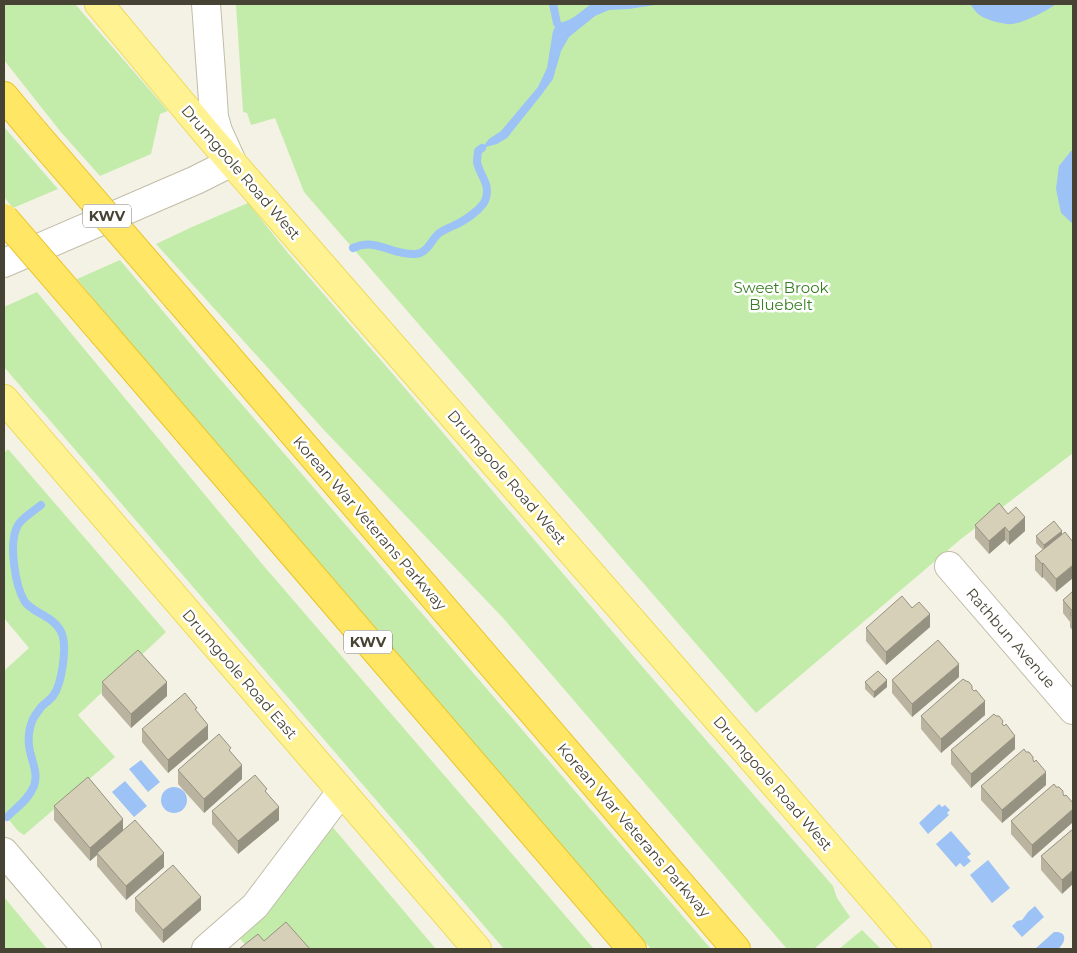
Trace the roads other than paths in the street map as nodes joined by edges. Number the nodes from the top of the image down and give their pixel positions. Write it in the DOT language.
graph roads {
  1 [pos="99,4"];
  2 [pos="206,4"];
  3 [pos="4,96"];
  4 [pos="232,162"];
  5 [pos="4,218"];
  6 [pos="4,263"];
  7 [pos="4,399"];
  8 [pos="950,566"];
  9 [pos="1073,710"];
  10 [pos="341,792"];
  11 [pos="4,852"];
  12 [pos="87,949"];
  13 [pos="206,949"];
  14 [pos="477,949"];
  15 [pos="632,949"];
  16 [pos="736,949"];
  17 [pos="917,949"];
  1 -- 4 [label="main road, Drumgoole Road West"];
  2 -- 4 [label="street"];
  3 -- 16 [label="highway, Korean War Veterans Parkway / KWV, bridge"];
  4 -- 6 [label="street"];
  4 -- 17 [label="main road, Drumgoole Road West"];
  5 -- 15 [label="highway, KWV, bridge"];
  7 -- 10 [label="main road, Drumgoole Road East"];
  8 -- 9 [label="street, Rathbun Avenue"];
  10 -- 13 [label="street"];
  10 -- 14 [label="main road, Drumgoole Road East"];
  11 -- 12 [label="street"];
}
